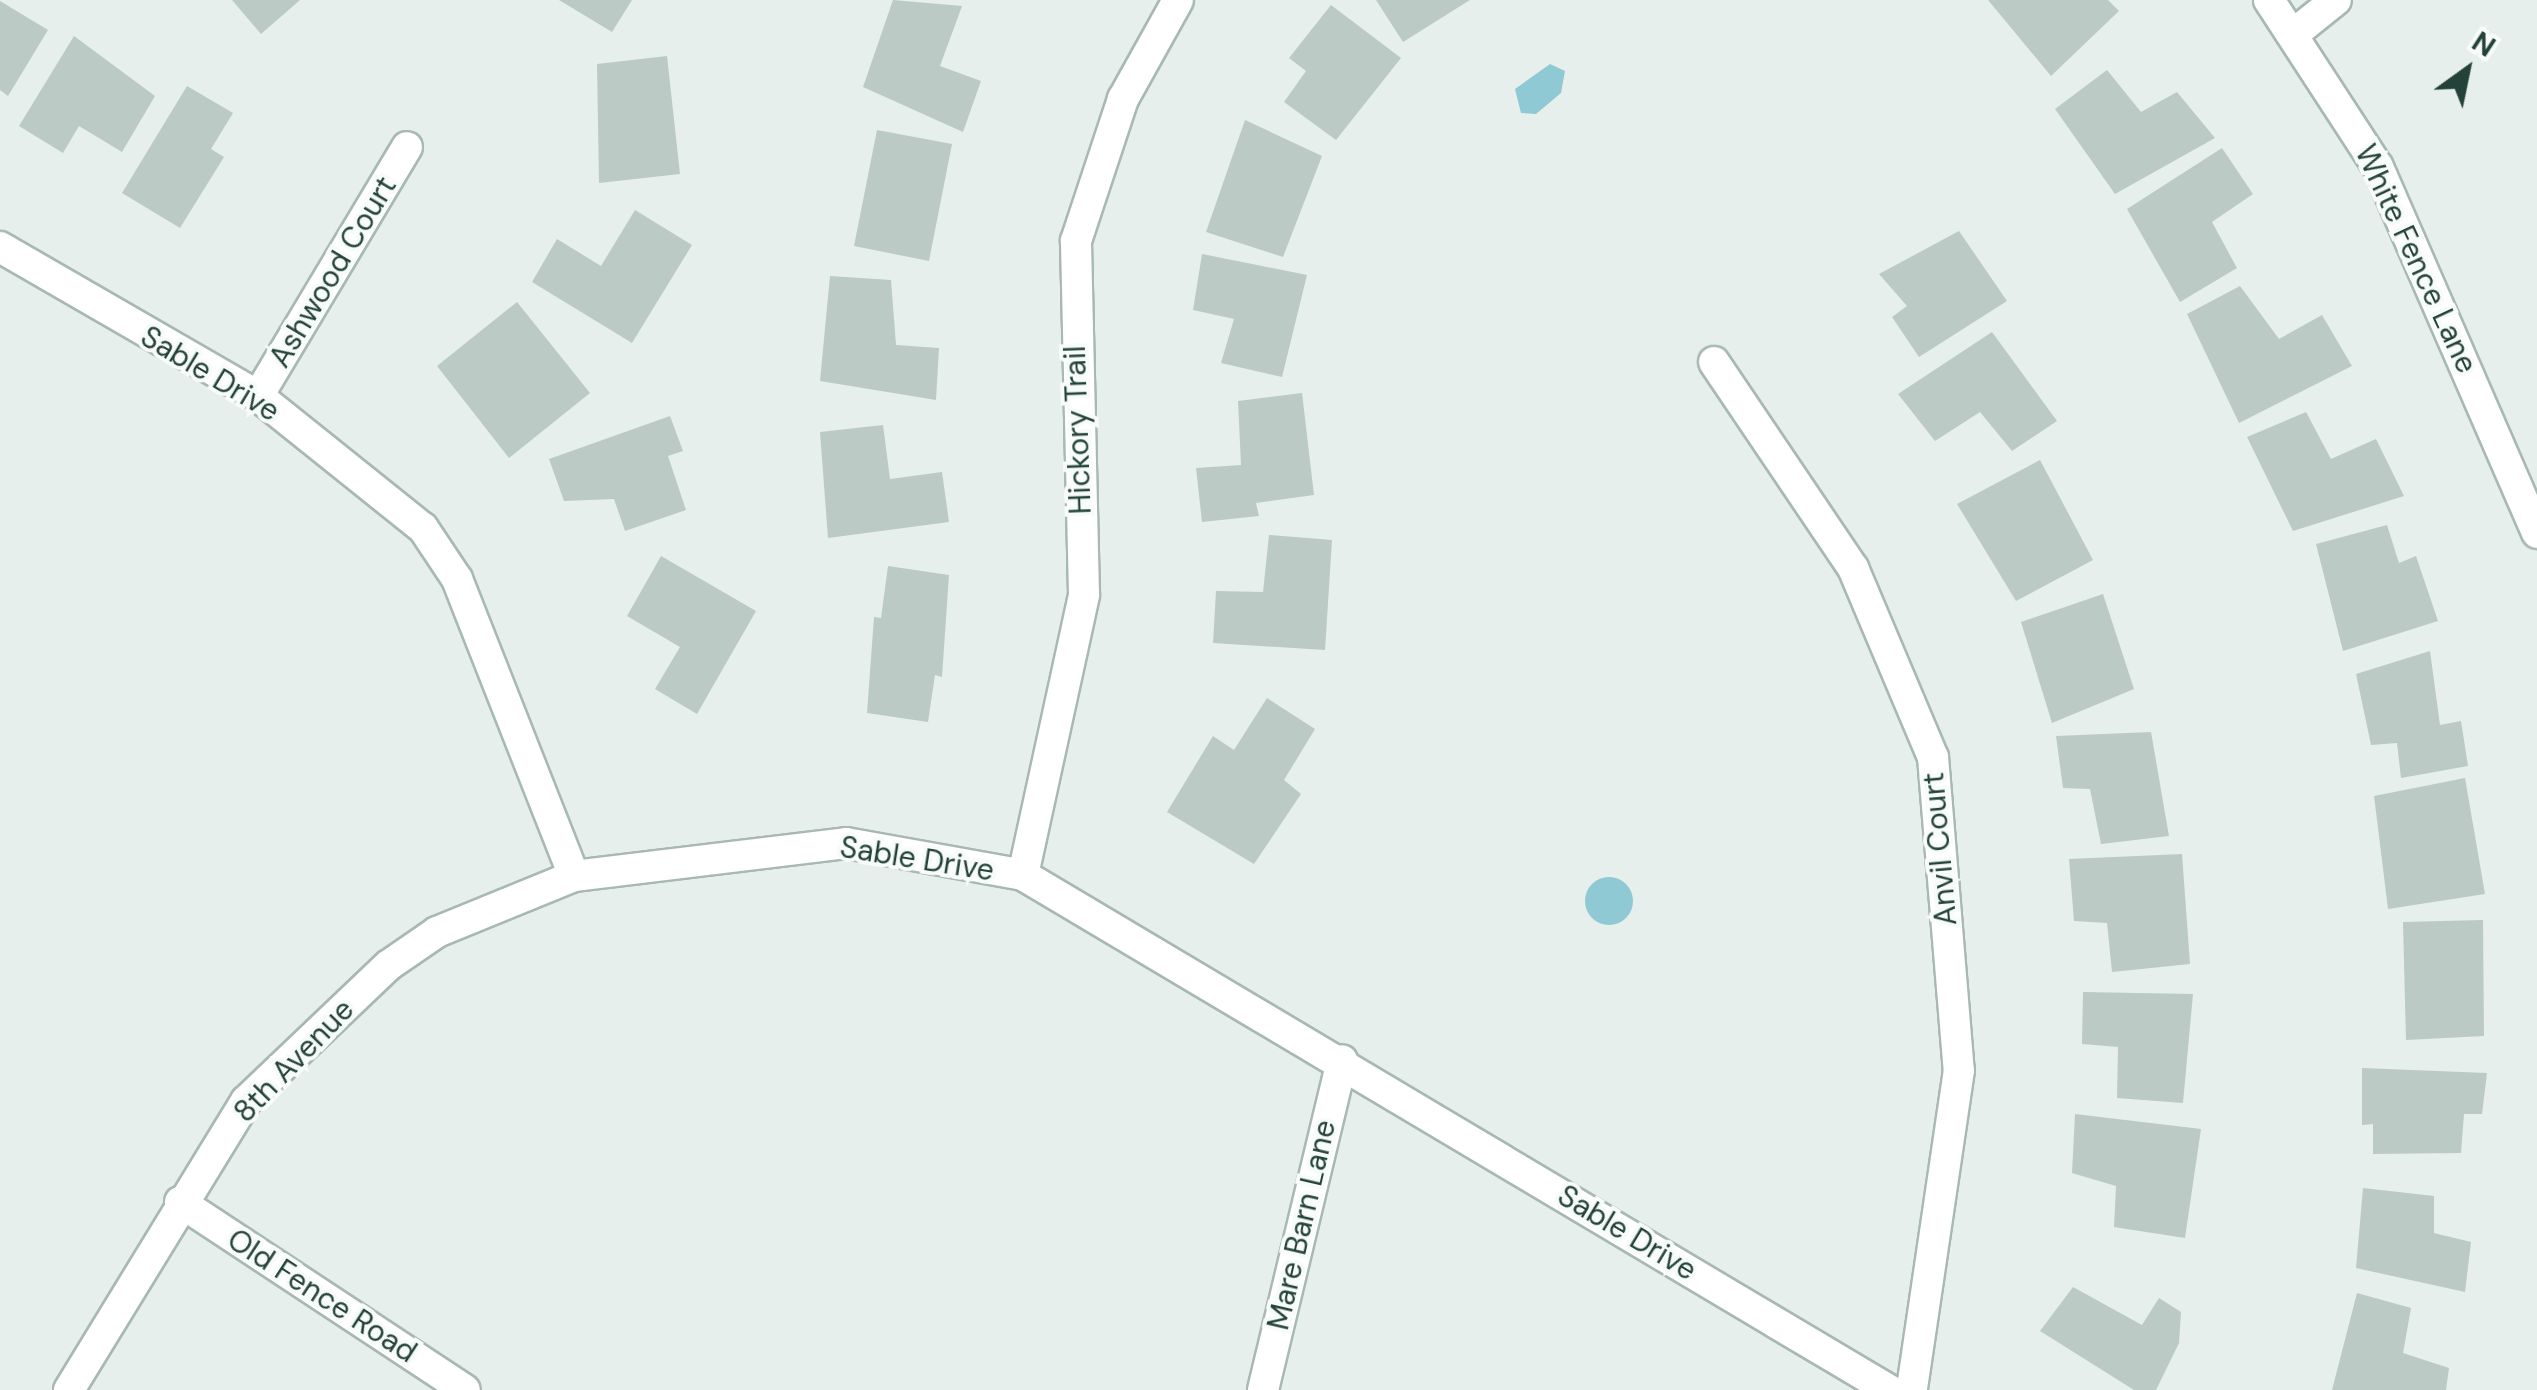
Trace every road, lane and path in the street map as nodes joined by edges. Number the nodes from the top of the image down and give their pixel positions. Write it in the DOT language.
graph roads {
  1 [pos="1178,0"];
  2 [pos="2269,0"];
  3 [pos="2336,0"];
  4 [pos="2296,32"];
  5 [pos="408,147"];
  6 [pos="0,248"];
  7 [pos="1714,362"];
  8 [pos="258,396"];
  9 [pos="2537,533"];
  10 [pos="1023,875"];
  11 [pos="574,876"];
  12 [pos="1342,1060"];
  13 [pos="180,1202"];
  14 [pos="69,1390"];
  15 [pos="465,1390"];
  16 [pos="1263,1390"];
  17 [pos="1889,1390"];
  18 [pos="1912,1390"];
  1 -- 10 [label="street, Hickory Trail"];
  2 -- 4 [label="street, White Fence Lane"];
  3 -- 4 [label="street"];
  4 -- 9 [label="street, White Fence Lane"];
  5 -- 8 [label="street, Ashwood Court"];
  6 -- 8 [label="street, Sable Drive"];
  7 -- 18 [label="street, Anvil Court"];
  8 -- 11 [label="street, Sable Drive"];
  10 -- 11 [label="street, Sable Drive"];
  10 -- 12 [label="street, Sable Drive"];
  11 -- 13 [label="street, 8th Avenue"];
  12 -- 16 [label="street, Mare Barn Lane"];
  12 -- 17 [label="street, Sable Drive"];
  13 -- 14 [label="street, 8th Avenue"];
  13 -- 15 [label="street, Old Fence Road"];
}
